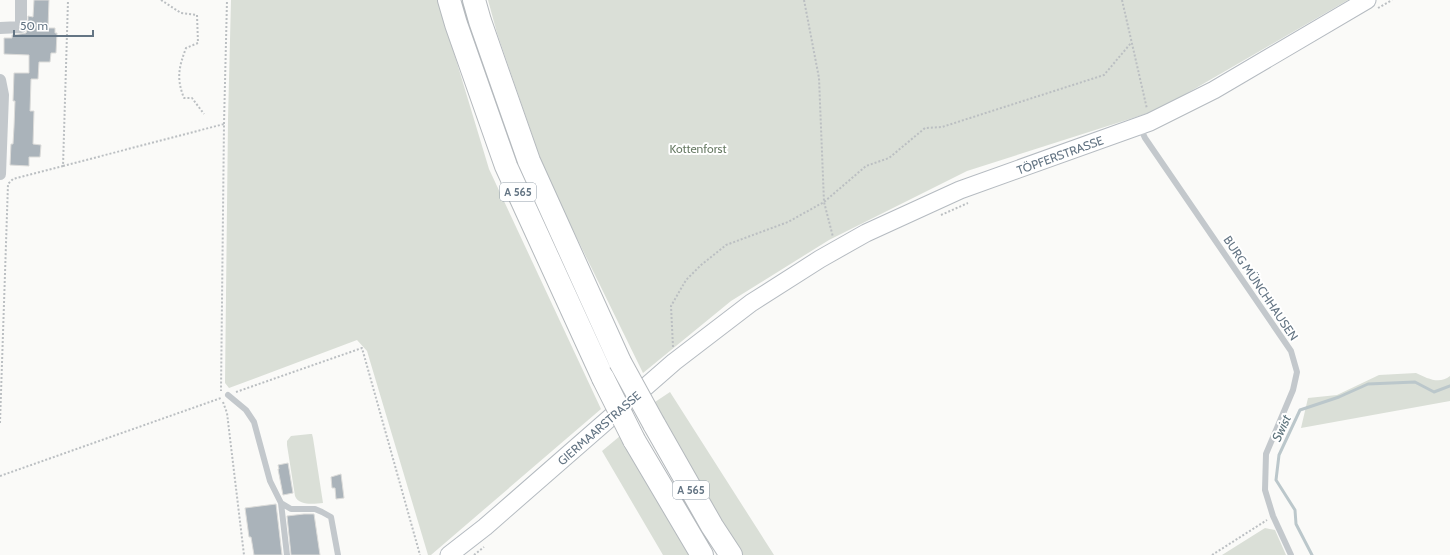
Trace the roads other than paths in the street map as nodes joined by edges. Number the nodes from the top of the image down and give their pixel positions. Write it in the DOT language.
graph roads {
  1 [pos="21,0"];
  2 [pos="450,0"];
  3 [pos="474,0"];
  4 [pos="1367,0"];
  5 [pos="0,28"];
  6 [pos="0,80"];
  7 [pos="1145,129"];
  8 [pos="0,174"];
  9 [pos="750,303"];
  10 [pos="228,395"];
  11 [pos="281,503"];
  12 [pos="287,555"];
  13 [pos="338,555"];
  14 [pos="449,555"];
  15 [pos="702,555"];
  16 [pos="731,555"];
  17 [pos="1291,555"];
  1 -- 5 [label="street"];
  2 -- 15 [label="highway, A 565, bridge"];
  3 -- 16 [label="highway, A 565, bridge"];
  4 -- 7 [label="main road, TÖPFERSTRASSE"];
  6 -- 8 [label="street"];
  7 -- 9 [label="main road, TÖPFERSTRASSE"];
  7 -- 17 [label="lane, BURG MÜNCHHAUSEN"];
  9 -- 14 [label="main road, GIERMAARSTRASSE"];
  10 -- 11 [label="lane"];
  11 -- 12 [label="lane"];
  11 -- 13 [label="lane"];
}
